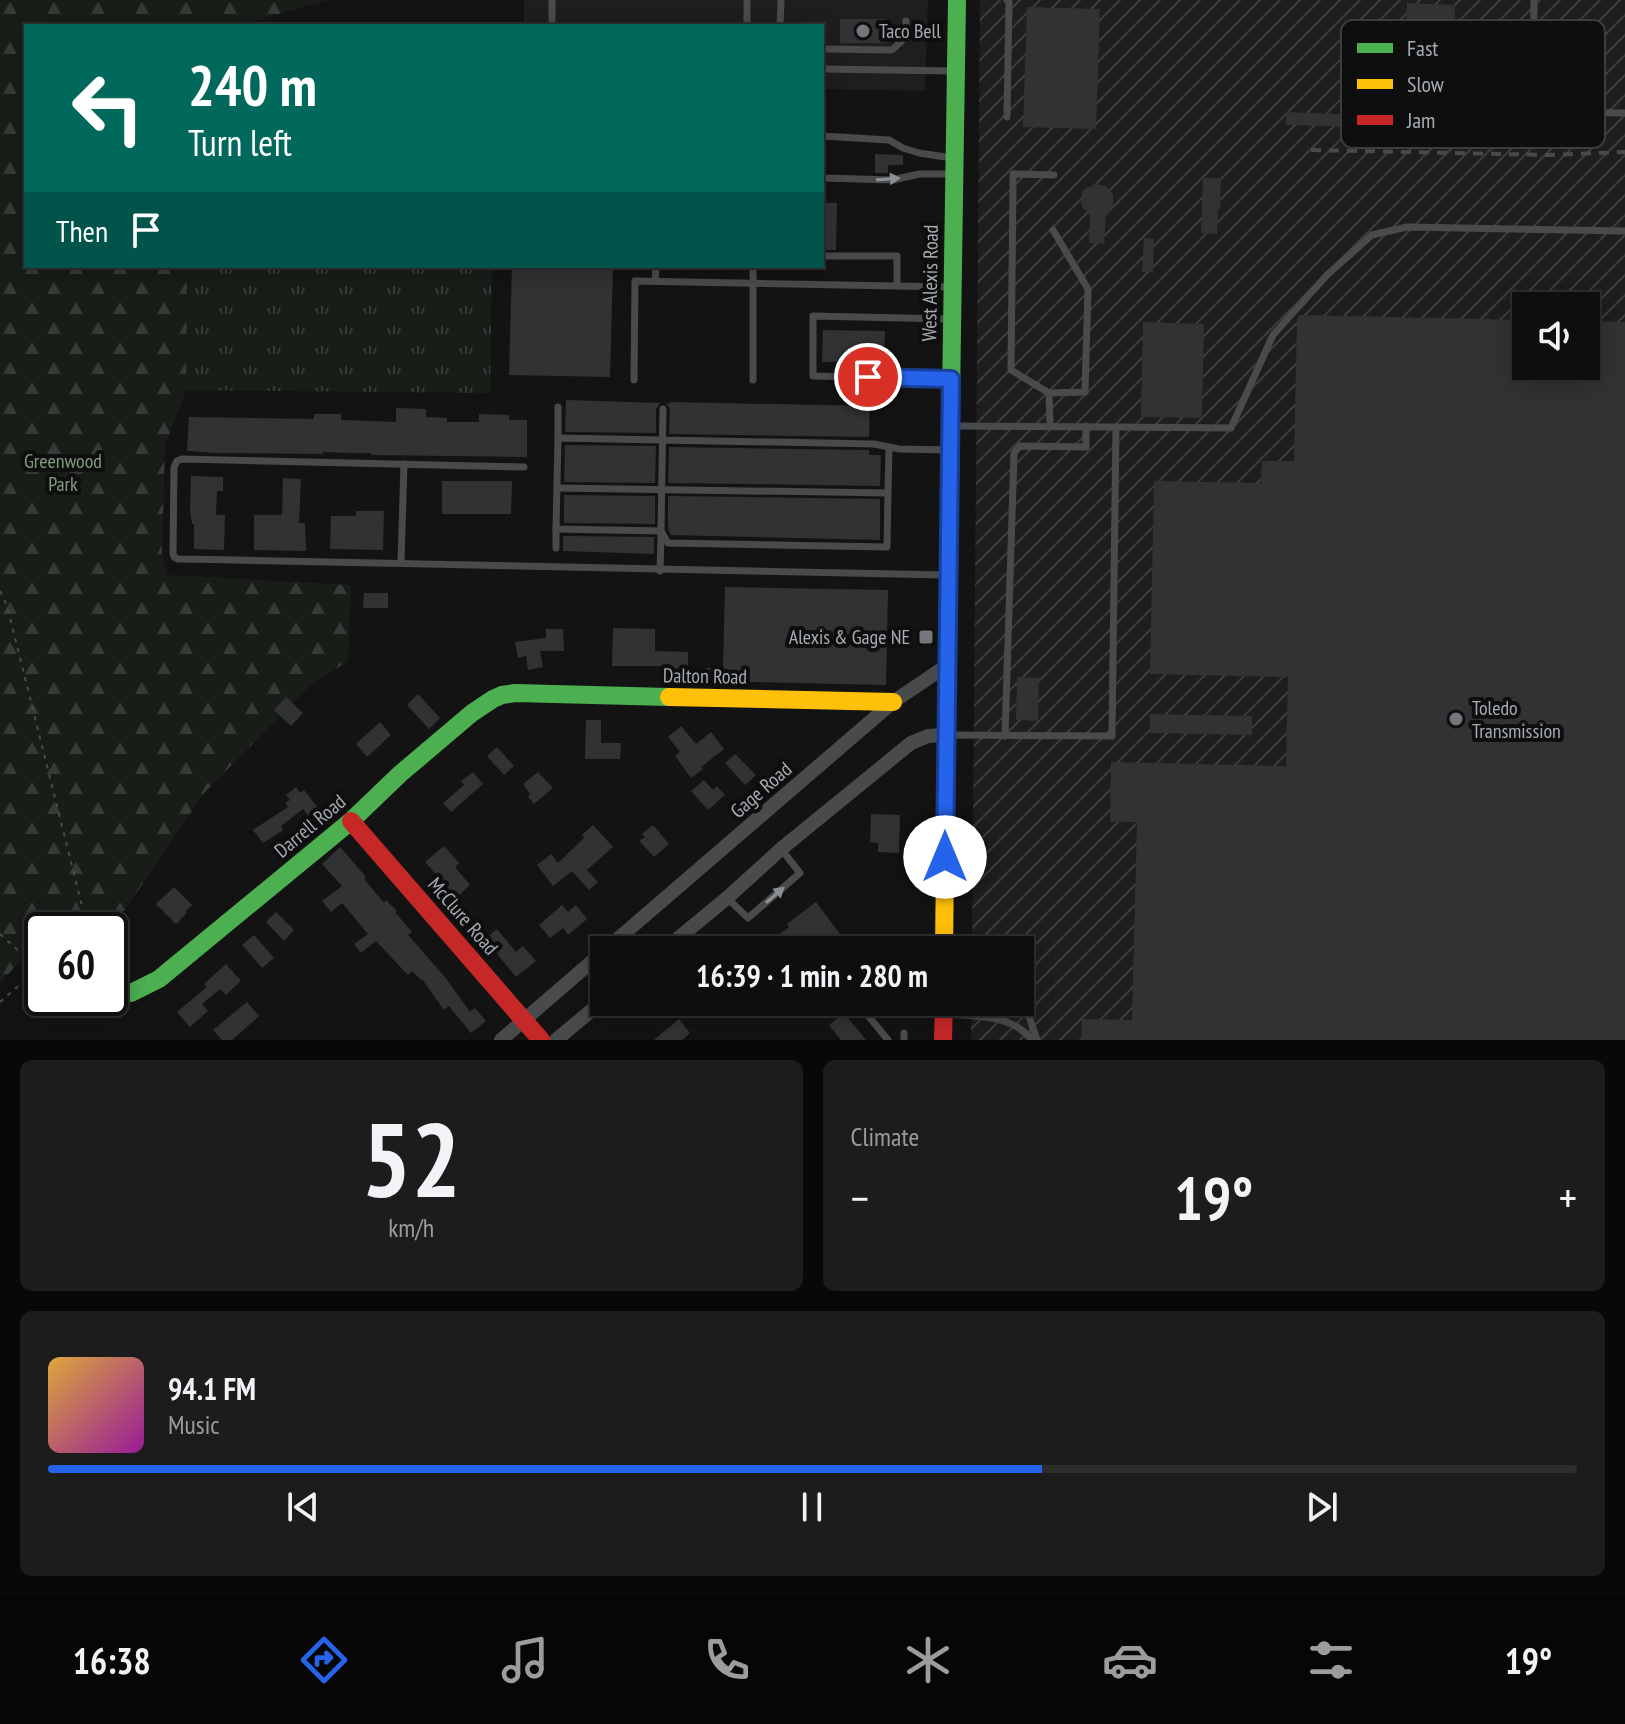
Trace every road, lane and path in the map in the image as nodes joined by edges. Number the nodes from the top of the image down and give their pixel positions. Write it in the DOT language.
graph roads {
  1 [pos="552,0"];
  2 [pos="747,0"];
  3 [pos="781,0"];
  4 [pos="957,0"];
  5 [pos="1007,0"];
  6 [pos="1534,0"];
  7 [pos="1534,20"];
  8 [pos="906,21"];
  9 [pos="552,24"];
  10 [pos="747,24"];
  11 [pos="780,24"];
  12 [pos="824,49"];
  13 [pos="824,69"];
  14 [pos="956,71"];
  15 [pos="1605,113"];
  16 [pos="1625,113"];
  17 [pos="1007,117"];
  18 [pos="824,136"];
  19 [pos="954,166"];
  20 [pos="1054,175"];
  21 [pos="824,178"];
  22 [pos="1053,230"];
  23 [pos="1625,231"];
  24 [pos="824,256"];
  25 [pos="656,268"];
  26 [pos="753,268"];
  27 [pos="655,281"];
  28 [pos="753,283"];
  29 [pos="897,286"];
  30 [pos="952,287"];
  31 [pos="952,319"];
  32 [pos="951,379"];
  33 [pos="634,380"];
  34 [pos="753,380"];
  35 [pos="1049,393"];
  36 [pos="558,407"];
  37 [pos="663,409"];
  38 [pos="1050,425"];
  39 [pos="950,426"];
  40 [pos="1086,426"];
  41 [pos="1116,427"];
  42 [pos="558,438"];
  43 [pos="663,440"];
  44 [pos="889,447"];
  45 [pos="950,450"];
  46 [pos="404,464"];
  47 [pos="524,467"];
  48 [pos="557,488"];
  49 [pos="662,489"];
  50 [pos="888,493"];
  51 [pos="556,529"];
  52 [pos="661,531"];
  53 [pos="556,548"];
  54 [pos="401,563"];
  55 [pos="660,571"];
  56 [pos="948,575"];
  57 [pos="0,591"];
  58 [pos="946,666"];
  59 [pos="515,693"];
  60 [pos="893,702"];
  61 [pos="946,735"];
  62 [pos="1005,736"];
  63 [pos="351,821"];
  64 [pos="781,849"];
  65 [pos="727,898"];
  66 [pos="84,912"];
  67 [pos="0,934"];
  68 [pos="622,936"];
  69 [pos="681,936"];
  70 [pos="944,936"];
  71 [pos="24,954"];
  72 [pos="590,964"];
  73 [pos="24,982"];
  74 [pos="131,993"];
  75 [pos="0,1002"];
  76 [pos="590,1012"];
  77 [pos="868,1016"];
  78 [pos="944,1016"];
  79 [pos="980,1016"];
  80 [pos="1028,1016"];
  81 [pos="524,1020"];
  82 [pos="501,1040"];
  83 [pos="541,1040"];
  84 [pos="556,1040"];
  85 [pos="888,1040"];
  86 [pos="943,1040"];
  87 [pos="1035,1040"];
  1 -- 9 [label="lane"];
  2 -- 10 [label="lane"];
  3 -- 11 [label="lane"];
  4 -- 14 [label="street, West Alexis Road"];
  5 -- 17 [label="lane"];
  6 -- 7 [label="lane"];
  8 -- 12 [label="lane"];
  13 -- 14 [label="lane"];
  14 -- 19 [label="street, West Alexis Road"];
  15 -- 16 [label="lane"];
  18 -- 19 [label="lane"];
  21 -- 19 [label="lane, one-way"];
  19 -- 30 [label="street, West Alexis Road"];
  20 -- 35 [label="lane"];
  22 -- 35 [label="lane"];
  23 -- 41 [label="lane"];
  24 -- 29 [label="lane"];
  25 -- 27 [label="lane"];
  26 -- 28 [label="lane"];
  27 -- 28 [label="lane"];
  27 -- 33 [label="lane"];
  28 -- 29 [label="lane"];
  28 -- 34 [label="lane"];
  29 -- 30 [label="lane"];
  30 -- 31 [label="street, West Alexis Road"];
  31 -- 32 [label="street, West Alexis Road"];
  31 -- 32 [label="lane"];
  32 -- 39 [label="street, West Alexis Road"];
  35 -- 38 [label="lane"];
  36 -- 42 [label="lane"];
  37 -- 43 [label="lane"];
  38 -- 39 [label="lane"];
  38 -- 40 [label="lane"];
  39 -- 45 [label="street, West Alexis Road"];
  40 -- 41 [label="lane"];
  40 -- 62 [label="lane"];
  41 -- 62 [label="lane"];
  42 -- 43 [label="lane"];
  42 -- 48 [label="lane"];
  43 -- 44 [label="lane"];
  43 -- 49 [label="lane"];
  44 -- 45 [label="lane"];
  44 -- 50 [label="lane"];
  45 -- 56 [label="street, West Alexis Road"];
  46 -- 47 [label="lane"];
  46 -- 54 [label="lane"];
  46 -- 54 [label="lane"];
  48 -- 49 [label="lane"];
  48 -- 51 [label="lane"];
  49 -- 50 [label="lane"];
  49 -- 52 [label="lane"];
  50 -- 52 [label="lane"];
  51 -- 52 [label="lane"];
  51 -- 53 [label="lane"];
  52 -- 55 [label="lane"];
  54 -- 55 [label="lane"];
  55 -- 56 [label="lane"];
  56 -- 58 [label="street, West Alexis Road"];
  57 -- 66 [label="path"];
  58 -- 60 [label="street, Gage Road"];
  58 -- 61 [label="street, West Alexis Road"];
  59 -- 60 [label="street, Dalton Road"];
  59 -- 63 [label="street, Darrell Road"];
  60 -- 68 [label="street, Gage Road"];
  61 -- 62 [label="lane"];
  61 -- 64 [label="street"];
  61 -- 70 [label="street, West Alexis Road"];
  63 -- 74 [label="street, Darrell Road"];
  63 -- 81 [label="street, McClure Road"];
  64 -- 65 [label="street"];
  65 -- 64 [label="lane, one-way"];
  65 -- 69 [label="street"];
  67 -- 71 [label="path"];
  72 -- 81 [label="street, Gage Road"];
  73 -- 75 [label="path"];
  76 -- 84 [label="street"];
  77 -- 85 [label="lane"];
  78 -- 86 [label="street"];
  79 -- 87 [label="lane"];
  80 -- 87 [label="lane"];
  81 -- 82 [label="street, Gage Road"];
  81 -- 83 [label="street, McClure Road"];
}
